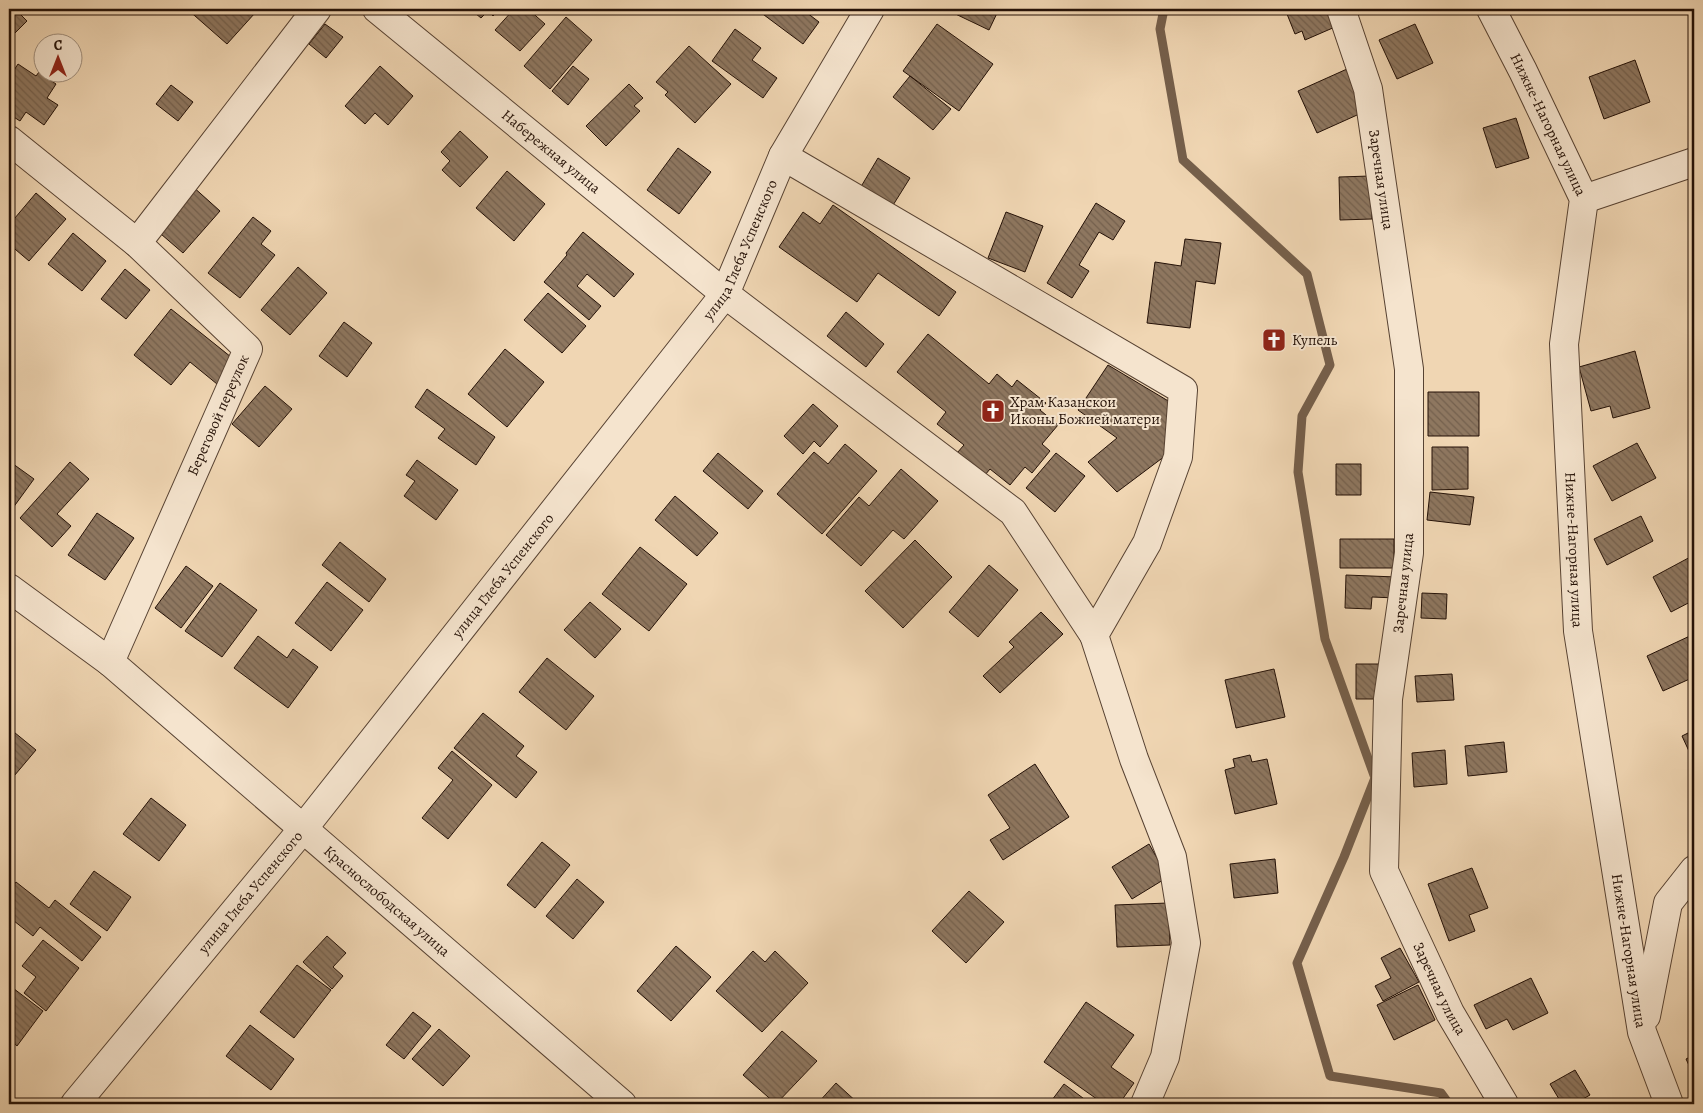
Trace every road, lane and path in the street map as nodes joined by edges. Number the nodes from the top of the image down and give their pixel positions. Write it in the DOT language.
graph roads {
  1 [pos="317,9"];
  2 [pos="377,9"];
  3 [pos="870,9"];
  4 [pos="1341,9"];
  5 [pos="1491,9"];
  6 [pos="9,140"];
  7 [pos="783,156"];
  8 [pos="1694,162"];
  9 [pos="1584,200"];
  10 [pos="137,243"];
  11 [pos="725,294"];
  12 [pos="9,588"];
  13 [pos="1094,635"];
  14 [pos="110,662"];
  15 [pos="302,830"];
  16 [pos="1694,870"];
  17 [pos="1642,1032"];
  18 [pos="76,1104"];
  19 [pos="622,1104"];
  20 [pos="1145,1104"];
  21 [pos="1504,1104"];
  22 [pos="1669,1104"];
  1 -- 10 [label="street"];
  2 -- 11 [label="street, Набережная улица"];
  3 -- 7 [label="street, улица Глеба Успенского"];
  4 -- 21 [label="street, Заречная улица"];
  5 -- 9 [label="street, Нижне-Нагорная улица"];
  6 -- 10 [label="street, Береговой переулок"];
  7 -- 11 [label="street, улица Глеба Успенского"];
  7 -- 13 [label="street"];
  8 -- 9 [label="street"];
  9 -- 17 [label="street, Нижне-Нагорная улица"];
  10 -- 14 [label="street, Береговой переулок"];
  11 -- 13 [label="street, Набережная улица"];
  11 -- 15 [label="street, улица Глеба Успенского"];
  12 -- 14 [label="street, Краснослободская улица"];
  13 -- 20 [label="street, Набережная улица"];
  14 -- 15 [label="street, Краснослободская улица"];
  15 -- 18 [label="street, улица Глеба Успенского"];
  15 -- 19 [label="street, Краснослободская улица"];
  16 -- 17 [label="street"];
  17 -- 22 [label="street, Нижне-Нагорная улица"];
}
